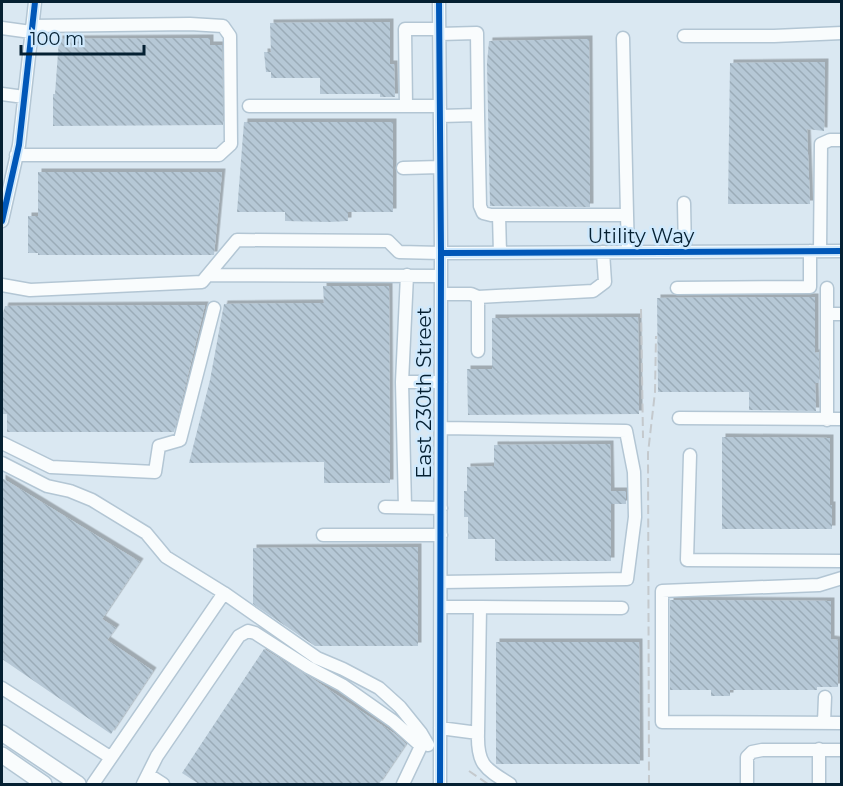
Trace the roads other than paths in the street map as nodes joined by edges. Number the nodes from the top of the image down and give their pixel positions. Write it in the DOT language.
graph roads {
  1 [pos="35,2"];
  2 [pos="439,2"];
  3 [pos="2,28"];
  4 [pos="32,29"];
  5 [pos="439,31"];
  6 [pos="842,33"];
  7 [pos="684,36"];
  8 [pos="623,38"];
  9 [pos="2,94"];
  10 [pos="24,97"];
  11 [pos="249,106"];
  12 [pos="406,106"];
  13 [pos="440,111"];
  14 [pos="478,115"];
  15 [pos="842,140"];
  16 [pos="16,155"];
  17 [pos="440,167"];
  18 [pos="404,168"];
  19 [pos="684,203"];
  20 [pos="499,215"];
  21 [pos="627,215"];
  22 [pos="2,222"];
  23 [pos="815,251"];
  24 [pos="842,251"];
  25 [pos="603,252"];
  26 [pos="628,252"];
  27 [pos="685,252"];
  28 [pos="441,253"];
  29 [pos="500,253"];
  30 [pos="208,275"];
  31 [pos="407,275"];
  32 [pos="441,276"];
  33 [pos="2,285"];
  34 [pos="677,288"];
  35 [pos="827,288"];
  36 [pos="441,294"];
  37 [pos="478,297"];
  38 [pos="214,308"];
  39 [pos="827,314"];
  40 [pos="842,314"];
  41 [pos="478,351"];
  42 [pos="402,382"];
  43 [pos="441,382"];
  44 [pos="679,418"];
  45 [pos="842,419"];
  46 [pos="827,420"];
  47 [pos="441,428"];
  48 [pos="2,443"];
  49 [pos="690,455"];
  50 [pos="2,464"];
  51 [pos="385,507"];
  52 [pos="405,507"];
  53 [pos="441,508"];
  54 [pos="323,535"];
  55 [pos="441,536"];
  56 [pos="842,561"];
  57 [pos="842,578"];
  58 [pos="441,582"];
  59 [pos="224,594"];
  60 [pos="441,607"];
  61 [pos="480,607"];
  62 [pos="622,608"];
  63 [pos="2,688"];
  64 [pos="825,697"];
  65 [pos="824,722"];
  66 [pos="842,723"];
  67 [pos="440,728"];
  68 [pos="2,733"];
  69 [pos="478,733"];
  70 [pos="424,745"];
  71 [pos="819,749"];
  72 [pos="842,750"];
  73 [pos="440,751"];
  74 [pos="2,755"];
  75 [pos="110,757"];
  76 [pos="146,780"];
  77 [pos="44,784"];
  78 [pos="78,784"];
  79 [pos="93,784"];
  80 [pos="162,784"];
  81 [pos="403,784"];
  82 [pos="440,784"];
  83 [pos="510,784"];
  84 [pos="747,784"];
  85 [pos="819,784"];
  1 -- 4 [label="street"];
  2 -- 5 [label="street, East 230th Street"];
  3 -- 4 [label="street"];
  4 -- 10 [label="street"];
  4 -- 16 [label="street"];
  5 -- 12 [label="street"];
  5 -- 13 [label="street, East 230th Street"];
  5 -- 14 [label="street"];
  6 -- 7 [label="street"];
  8 -- 21 [label="street"];
  9 -- 10 [label="street"];
  10 -- 16 [label="street"];
  11 -- 12 [label="street"];
  12 -- 13 [label="street"];
  13 -- 14 [label="street"];
  13 -- 17 [label="street, East 230th Street"];
  14 -- 20 [label="street"];
  15 -- 23 [label="street"];
  16 -- 22 [label="street"];
  17 -- 18 [label="street"];
  17 -- 28 [label="street, East 230th Street"];
  19 -- 27 [label="street"];
  20 -- 21 [label="street"];
  20 -- 29 [label="street"];
  21 -- 26 [label="street"];
  23 -- 24 [label="street, Utility Way"];
  23 -- 27 [label="street, Utility Way"];
  23 -- 34 [label="street"];
  25 -- 26 [label="street, Utility Way"];
  25 -- 29 [label="street, Utility Way"];
  25 -- 37 [label="street"];
  26 -- 27 [label="street, Utility Way"];
  28 -- 29 [label="street, Utility Way"];
  28 -- 30 [label="street, Utility Way"];
  28 -- 32 [label="street, East 230th Street"];
  30 -- 31 [label="street"];
  30 -- 33 [label="street"];
  31 -- 32 [label="street"];
  31 -- 42 [label="street"];
  32 -- 36 [label="street, East 230th Street"];
  35 -- 39 [label="street"];
  36 -- 37 [label="street"];
  36 -- 43 [label="street, East 230th Street"];
  37 -- 41 [label="street"];
  38 -- 48 [label="street"];
  39 -- 40 [label="street"];
  39 -- 46 [label="street"];
  42 -- 43 [label="street"];
  42 -- 52 [label="street"];
  43 -- 47 [label="street, East 230th Street"];
  44 -- 46 [label="street"];
  45 -- 46 [label="street"];
  47 -- 53 [label="street, East 230th Street"];
  47 -- 58 [label="street"];
  49 -- 56 [label="street"];
  50 -- 59 [label="street"];
  51 -- 52 [label="street"];
  52 -- 53 [label="street"];
  53 -- 55 [label="street, East 230th Street"];
  54 -- 55 [label="street"];
  55 -- 58 [label="street, East 230th Street"];
  57 -- 65 [label="street"];
  58 -- 60 [label="street, East 230th Street"];
  59 -- 70 [label="street"];
  59 -- 75 [label="street"];
  60 -- 61 [label="street"];
  60 -- 67 [label="street, East 230th Street"];
  61 -- 62 [label="street"];
  61 -- 69 [label="street"];
  63 -- 75 [label="street"];
  64 -- 65 [label="street"];
  65 -- 66 [label="street"];
  67 -- 69 [label="street"];
  67 -- 73 [label="street, East 230th Street"];
  68 -- 78 [label="main road"];
  69 -- 83 [label="street"];
  70 -- 73 [label="street"];
  70 -- 76 [label="street"];
  70 -- 81 [label="street"];
  71 -- 72 [label="street"];
  71 -- 84 [label="street"];
  71 -- 85 [label="street"];
  73 -- 82 [label="street, East 230th Street"];
  74 -- 77 [label="main road"];
  75 -- 79 [label="street"];
  76 -- 80 [label="street"];
}
